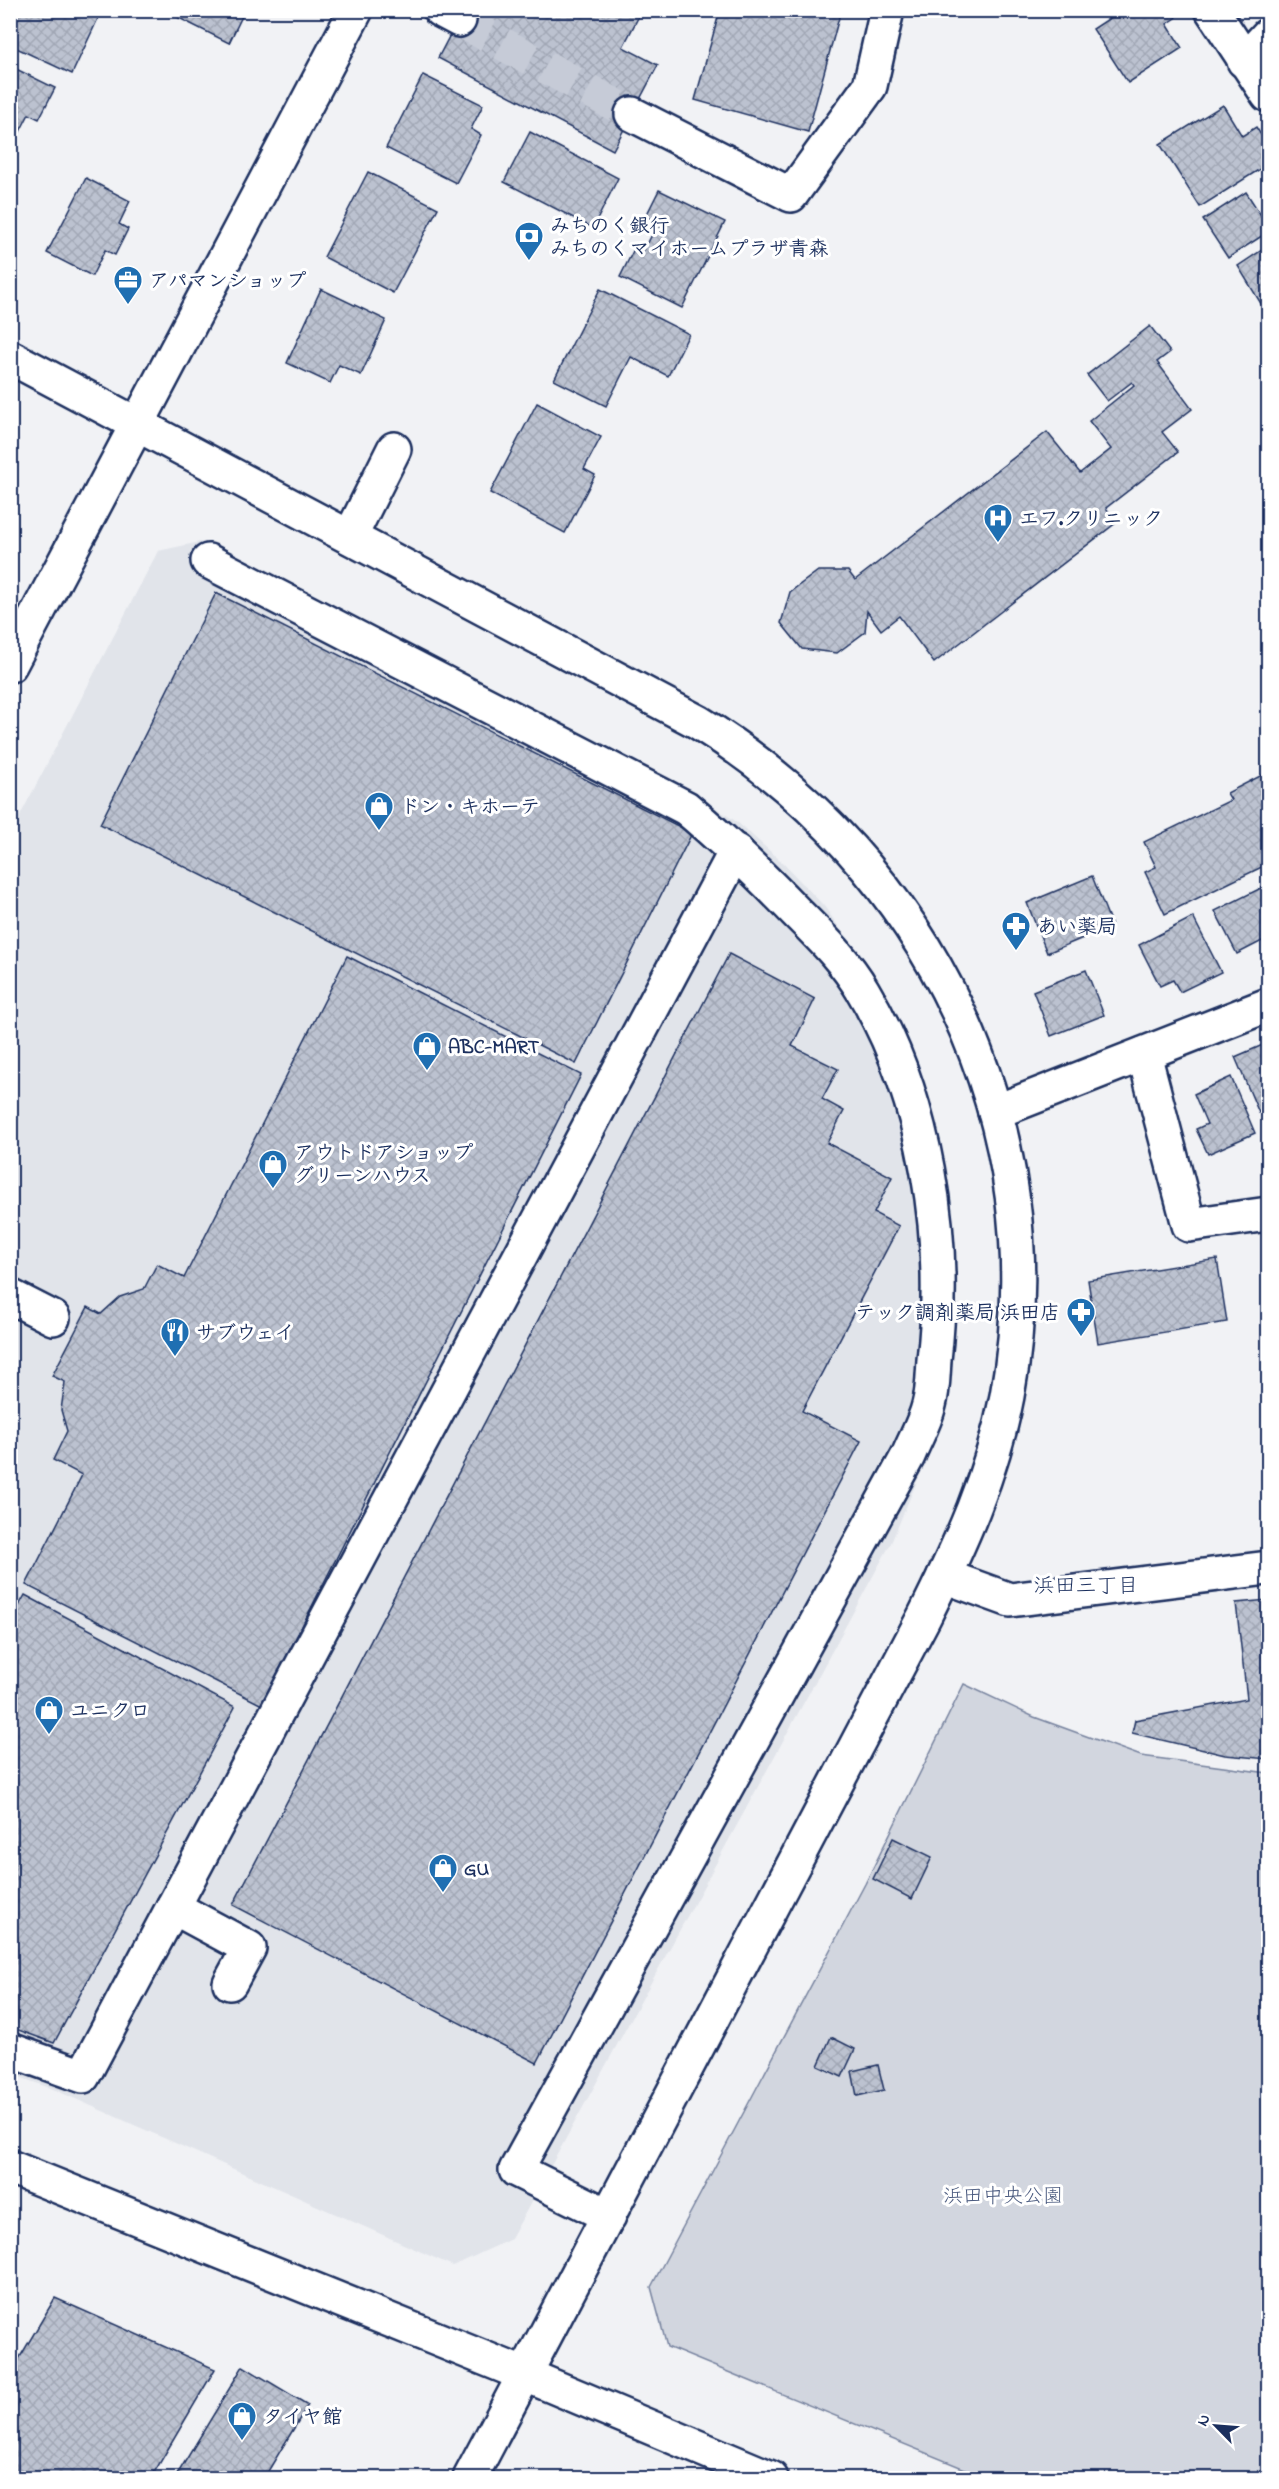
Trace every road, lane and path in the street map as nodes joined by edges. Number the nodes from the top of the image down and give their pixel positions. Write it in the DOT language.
graph roads {
  1 [pos="356,10"];
  2 [pos="887,10"];
  3 [pos="1212,10"];
  4 [pos="1269,35"];
  5 [pos="1244,61"];
  6 [pos="1269,95"];
  7 [pos="632,114"];
  8 [pos="10,357"];
  9 [pos="139,427"];
  10 [pos="394,449"];
  11 [pos="350,537"];
  12 [pos="208,561"];
  13 [pos="10,665"];
  14 [pos="736,850"];
  15 [pos="1269,1005"];
  16 [pos="1144,1054"];
  17 [pos="995,1112"];
  18 [pos="1269,1214"];
  19 [pos="10,1296"];
  20 [pos="53,1318"];
  21 [pos="1269,1568"];
  22 [pos="944,1576"];
  23 [pos="173,1907"];
  24 [pos="230,1983"];
  25 [pos="10,2049"];
  26 [pos="10,2167"];
  27 [pos="609,2216"];
  28 [pos="526,2375"];
  29 [pos="470,2478"];
  30 [pos="771,2478"];
  1 -- 9 [label="street"];
  2 -- 7 [label="street"];
  3 -- 5 [label="street"];
  4 -- 5 [label="street"];
  5 -- 6 [label="street"];
  8 -- 9 [label="street"];
  9 -- 11 [label="street"];
  9 -- 13 [label="street"];
  10 -- 11 [label="street"];
  11 -- 17 [label="street"];
  12 -- 14 [label="street"];
  14 -- 23 [label="street"];
  14 -- 27 [label="street"];
  15 -- 16 [label="street"];
  16 -- 17 [label="street"];
  16 -- 18 [label="street"];
  17 -- 22 [label="street"];
  19 -- 20 [label="street"];
  21 -- 22 [label="street"];
  22 -- 27 [label="street"];
  23 -- 24 [label="street"];
  23 -- 25 [label="street"];
  26 -- 28 [label="street"];
  27 -- 28 [label="street"];
  28 -- 29 [label="street"];
  28 -- 30 [label="street"];
}
